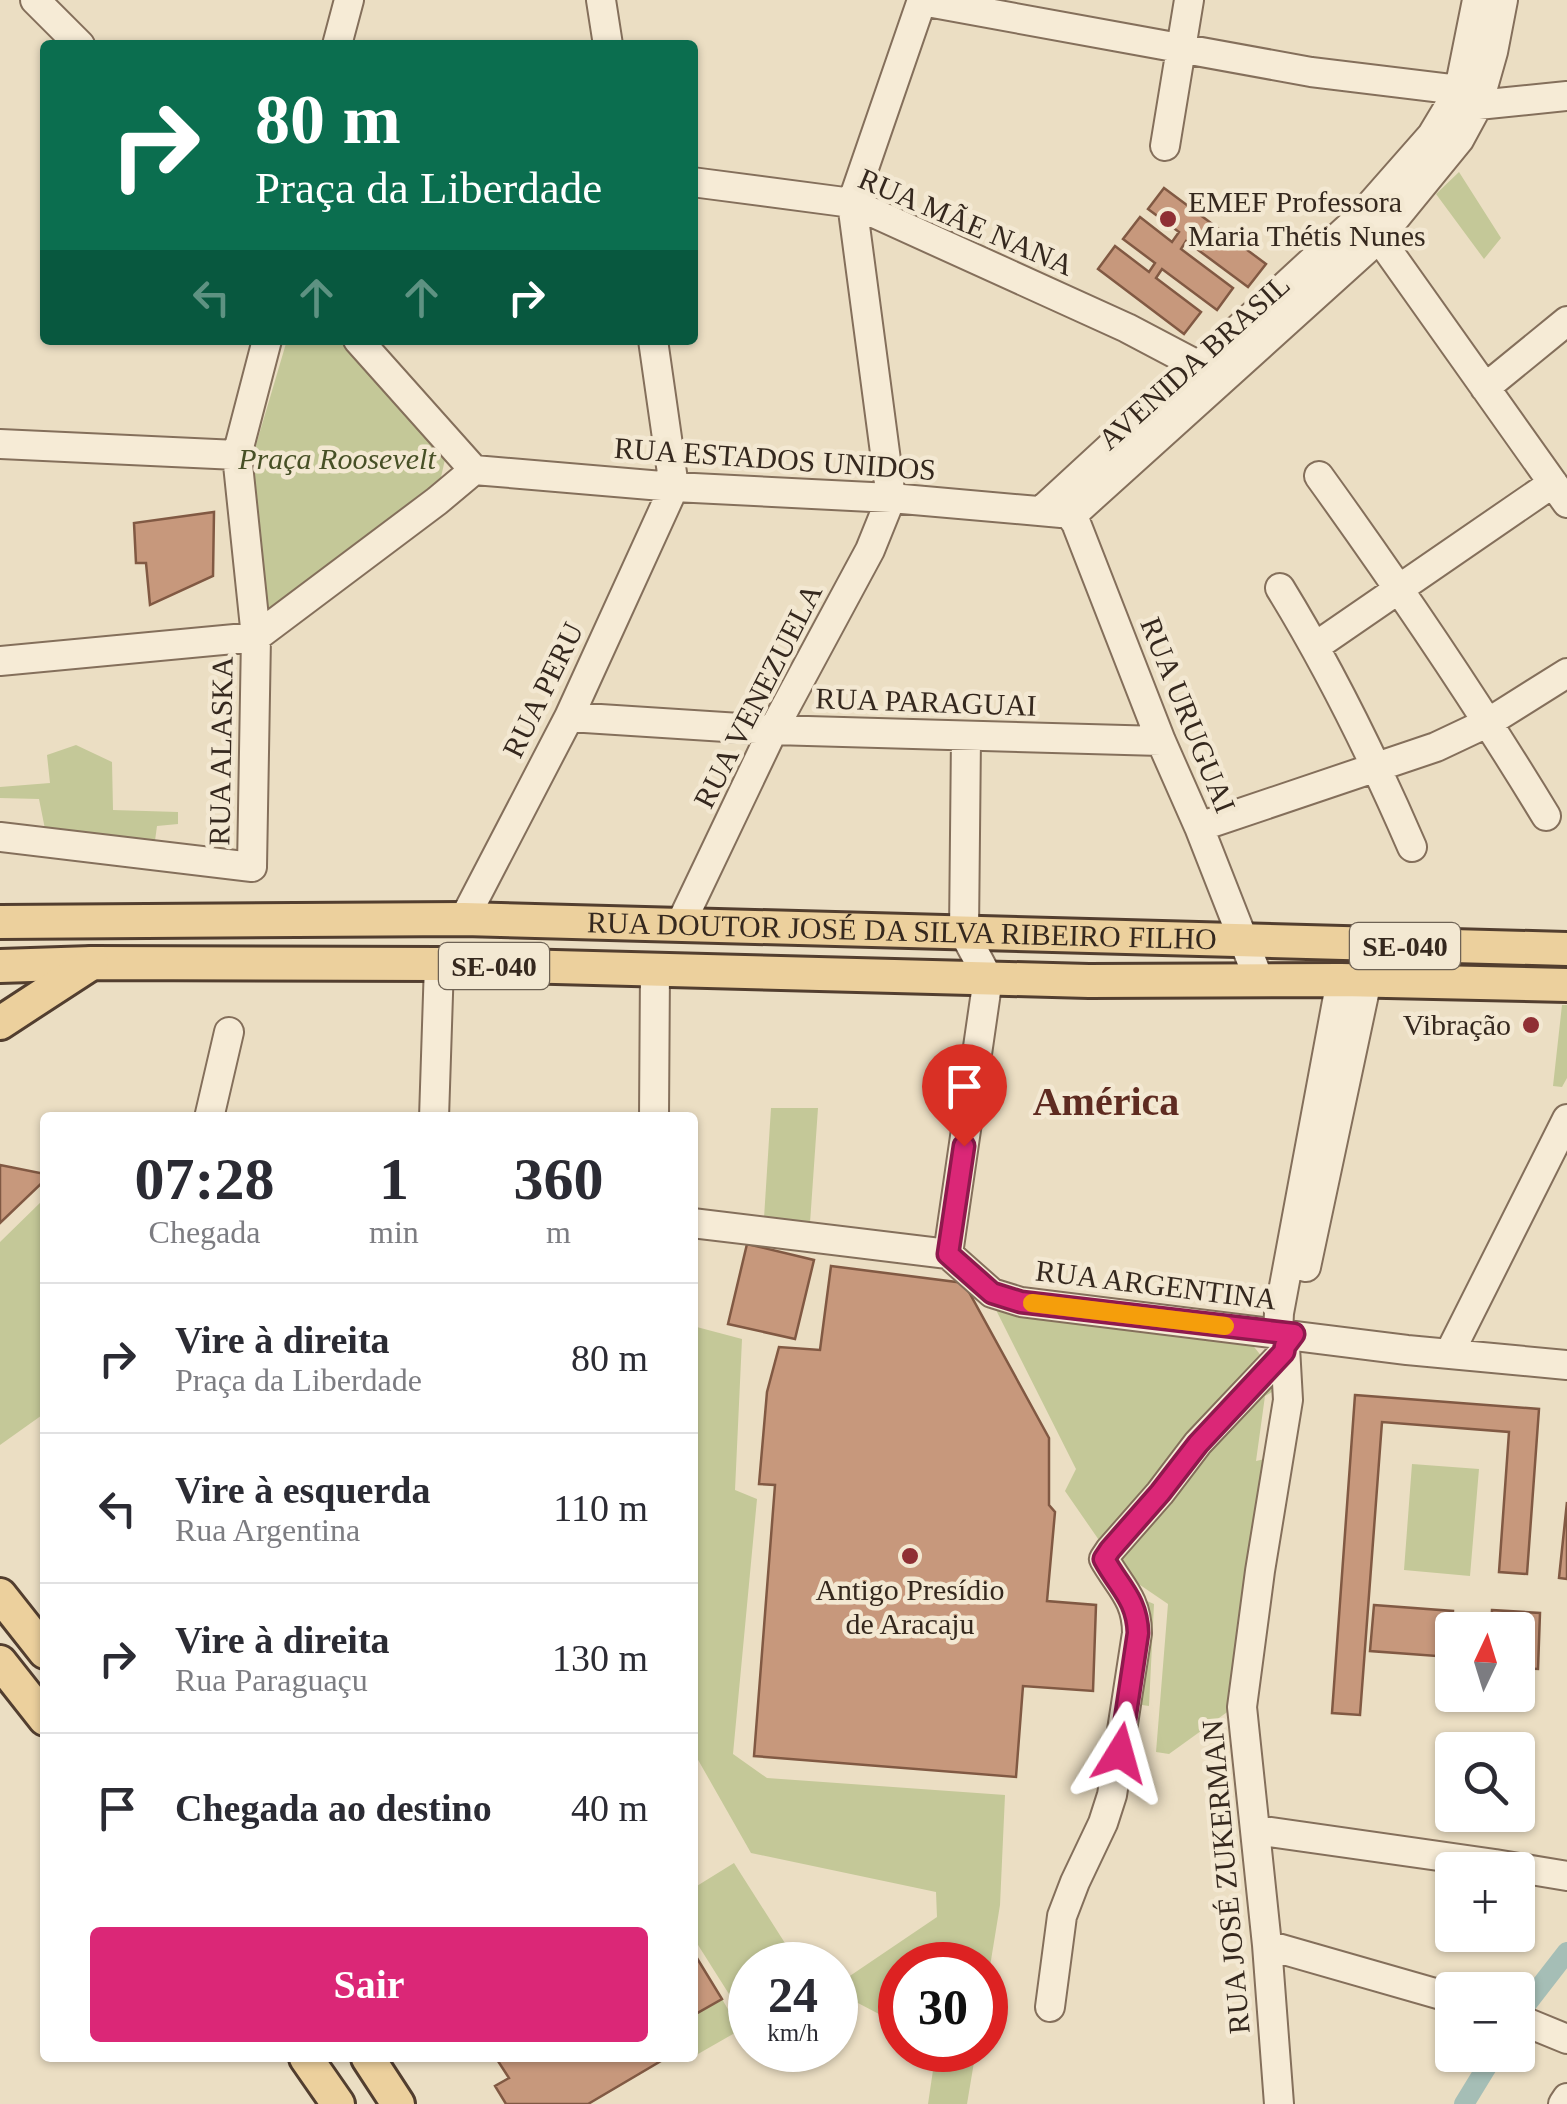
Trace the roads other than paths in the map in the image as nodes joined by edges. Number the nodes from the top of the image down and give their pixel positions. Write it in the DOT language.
graph roads {
  1 [pos="35,0"];
  2 [pos="349,0"];
  3 [pos="601,0"];
  4 [pos="1190,0"];
  5 [pos="1477,0"];
  6 [pos="1503,0"];
  7 [pos="922,1"];
  8 [pos="75,40"];
  9 [pos="338,40"];
  10 [pos="607,40"];
  11 [pos="1180,50"];
  12 [pos="1567,96"];
  13 [pos="1468,98"];
  14 [pos="1165,146"];
  15 [pos="698,183"];
  16 [pos="852,203"];
  17 [pos="1369,228"];
  18 [pos="1567,321"];
  19 [pos="265,345"];
  20 [pos="362,345"];
  21 [pos="653,345"];
  22 [pos="1199,366"];
  23 [pos="1485,388"];
  24 [pos="0,444"];
  25 [pos="237,455"];
  26 [pos="474,470"];
  27 [pos="1318,476"];
  28 [pos="674,486"];
  29 [pos="1560,493"];
  30 [pos="891,498"];
  31 [pos="1042,510"];
  32 [pos="1071,516"];
  33 [pos="1280,588"];
  34 [pos="1401,589"];
  35 [pos="256,637"];
  36 [pos="1316,646"];
  37 [pos="0,662"];
  38 [pos="1567,673"];
  39 [pos="569,717"];
  40 [pos="1489,722"];
  41 [pos="772,730"];
  42 [pos="966,736"];
  43 [pos="1161,741"];
  44 [pos="1377,766"];
  45 [pos="1546,816"];
  46 [pos="1200,827"];
  47 [pos="0,837"];
  48 [pos="1412,847"];
  49 [pos="464,918"];
  50 [pos="0,922"];
  51 [pos="681,924"];
  52 [pos="964,933"];
  53 [pos="1244,940"];
  54 [pos="1567,949"];
  55 [pos="92,963"];
  56 [pos="438,964"];
  57 [pos="0,966"];
  58 [pos="655,970"];
  59 [pos="988,978"];
  60 [pos="1259,980"];
  61 [pos="1354,980"];
  62 [pos="1567,985"];
  63 [pos="0,1023"];
  64 [pos="229,1032"];
  65 [pos="210,1112"];
  66 [pos="434,1112"];
  67 [pos="654,1112"];
  68 [pos="1567,1119"];
  69 [pos="1554,1175"];
  70 [pos="698,1224"];
  71 [pos="948,1254"];
  72 [pos="1285,1341"];
  73 [pos="1449,1354"];
  74 [pos="1567,1365"];
  75 [pos="0,1595"];
  76 [pos="40,1646"];
  77 [pos="0,1662"];
  78 [pos="40,1714"];
  79 [pos="1256,1830"];
  80 [pos="1567,1876"];
  81 [pos="1267,1945"];
  82 [pos="1435,1993"];
  83 [pos="1050,2007"];
  84 [pos="1535,2026"];
  85 [pos="1567,2039"];
  86 [pos="309,2062"];
  87 [pos="371,2062"];
  88 [pos="338,2104"];
  89 [pos="398,2104"];
  90 [pos="1279,2104"];
  1 -- 8 [label="street"];
  2 -- 9 [label="street"];
  3 -- 10 [label="street"];
  4 -- 11 [label="street"];
  5 -- 13 [label="street, AVENIDA BRASIL"];
  6 -- 13 [label="street, AVENIDA BRASIL"];
  7 -- 11 [label="street"];
  7 -- 16 [label="street"];
  11 -- 13 [label="street"];
  11 -- 14 [label="street"];
  12 -- 13 [label="street"];
  13 -- 17 [label="street, AVENIDA BRASIL"];
  15 -- 16 [label="street, RUA MÃE NANA"];
  16 -- 22 [label="street, RUA MÃE NANA"];
  16 -- 30 [label="street"];
  17 -- 22 [label="street, AVENIDA BRASIL"];
  17 -- 23 [label="street"];
  17 -- 32 [label="street, AVENIDA BRASIL"];
  18 -- 23 [label="street"];
  19 -- 25 [label="street"];
  20 -- 26 [label="street"];
  21 -- 28 [label="street"];
  22 -- 31 [label="street, AVENIDA BRASIL"];
  23 -- 29 [label="street"];
  24 -- 25 [label="street"];
  25 -- 35 [label="street, RUA ALASKA"];
  26 -- 28 [label="street, RUA ESTADOS UNIDOS"];
  26 -- 35 [label="street"];
  27 -- 34 [label="street"];
  28 -- 30 [label="street, RUA ESTADOS UNIDOS"];
  28 -- 39 [label="street, RUA PERU"];
  29 -- 34 [label="street"];
  30 -- 31 [label="street, RUA ESTADOS UNIDOS"];
  30 -- 41 [label="street, RUA VENEZUELA"];
  31 -- 32 [label="street, RUA ESTADOS UNIDOS"];
  32 -- 43 [label="street, RUA URUGUAI"];
  33 -- 36 [label="street"];
  34 -- 36 [label="street"];
  34 -- 40 [label="street"];
  35 -- 37 [label="street"];
  35 -- 47 [label="street, RUA ALASKA"];
  36 -- 44 [label="street"];
  38 -- 40 [label="street"];
  39 -- 41 [label="street, RUA PARAGUAI"];
  39 -- 49 [label="street, RUA PERU"];
  40 -- 44 [label="street"];
  40 -- 45 [label="street"];
  41 -- 42 [label="street, RUA PARAGUAI"];
  41 -- 51 [label="street, RUA VENEZUELA"];
  42 -- 43 [label="street, RUA PARAGUAI"];
  42 -- 52 [label="street"];
  43 -- 46 [label="street, RUA URUGUAI"];
  44 -- 46 [label="street"];
  44 -- 48 [label="street"];
  46 -- 53 [label="street, RUA URUGUAI"];
  49 -- 50 [label="main road, RUA DOUTOR JOSÉ DA SILVA RIBEIRO FILHO / SE-040"];
  49 -- 51 [label="main road, RUA DOUTOR JOSÉ DA SILVA RIBEIRO FILHO / SE-040"];
  51 -- 52 [label="main road, RUA DOUTOR JOSÉ DA SILVA RIBEIRO FILHO / SE-040"];
  52 -- 53 [label="main road, RUA DOUTOR JOSÉ DA SILVA RIBEIRO FILHO / SE-040"];
  52 -- 59 [label="street"];
  53 -- 54 [label="main road, RUA DOUTOR JOSÉ DA SILVA RIBEIRO FILHO / SE-040"];
  53 -- 60 [label="street, RUA URUGUAI"];
  55 -- 56 [label="main road, RUA DOUTOR JOSÉ DA SILVA RIBEIRO FILHO / SE-040"];
  55 -- 57 [label="main road, RUA DOUTOR JOSÉ DA SILVA RIBEIRO FILHO / SE-040"];
  55 -- 63 [label="main road"];
  56 -- 58 [label="main road, RUA DOUTOR JOSÉ DA SILVA RIBEIRO FILHO / SE-040"];
  56 -- 66 [label="street"];
  58 -- 59 [label="main road, RUA DOUTOR JOSÉ DA SILVA RIBEIRO FILHO / SE-040"];
  58 -- 67 [label="street"];
  59 -- 60 [label="main road, RUA DOUTOR JOSÉ DA SILVA RIBEIRO FILHO / SE-040"];
  59 -- 71 [label="street"];
  60 -- 61 [label="main road, RUA DOUTOR JOSÉ DA SILVA RIBEIRO FILHO / SE-040"];
  61 -- 62 [label="main road, RUA DOUTOR JOSÉ DA SILVA RIBEIRO FILHO / SE-040"];
  61 -- 72 [label="street, RUA JOSÉ ZUKERMAN"];
  64 -- 65 [label="street"];
  68 -- 69 [label="street"];
  69 -- 73 [label="street"];
  70 -- 71 [label="street"];
  71 -- 72 [label="street, RUA ARGENTINA"];
  72 -- 73 [label="street, RUA ARGENTINA"];
  72 -- 79 [label="street, RUA JOSÉ ZUKERMAN"];
  72 -- 83 [label="street"];
  73 -- 74 [label="street, RUA ARGENTINA"];
  75 -- 76 [label="main road"];
  77 -- 78 [label="main road"];
  79 -- 80 [label="street"];
  79 -- 81 [label="street, RUA JOSÉ ZUKERMAN"];
  81 -- 82 [label="street"];
  81 -- 90 [label="street, RUA JOSÉ ZUKERMAN"];
  84 -- 85 [label="street"];
  86 -- 88 [label="main road"];
  87 -- 89 [label="main road"];
}
